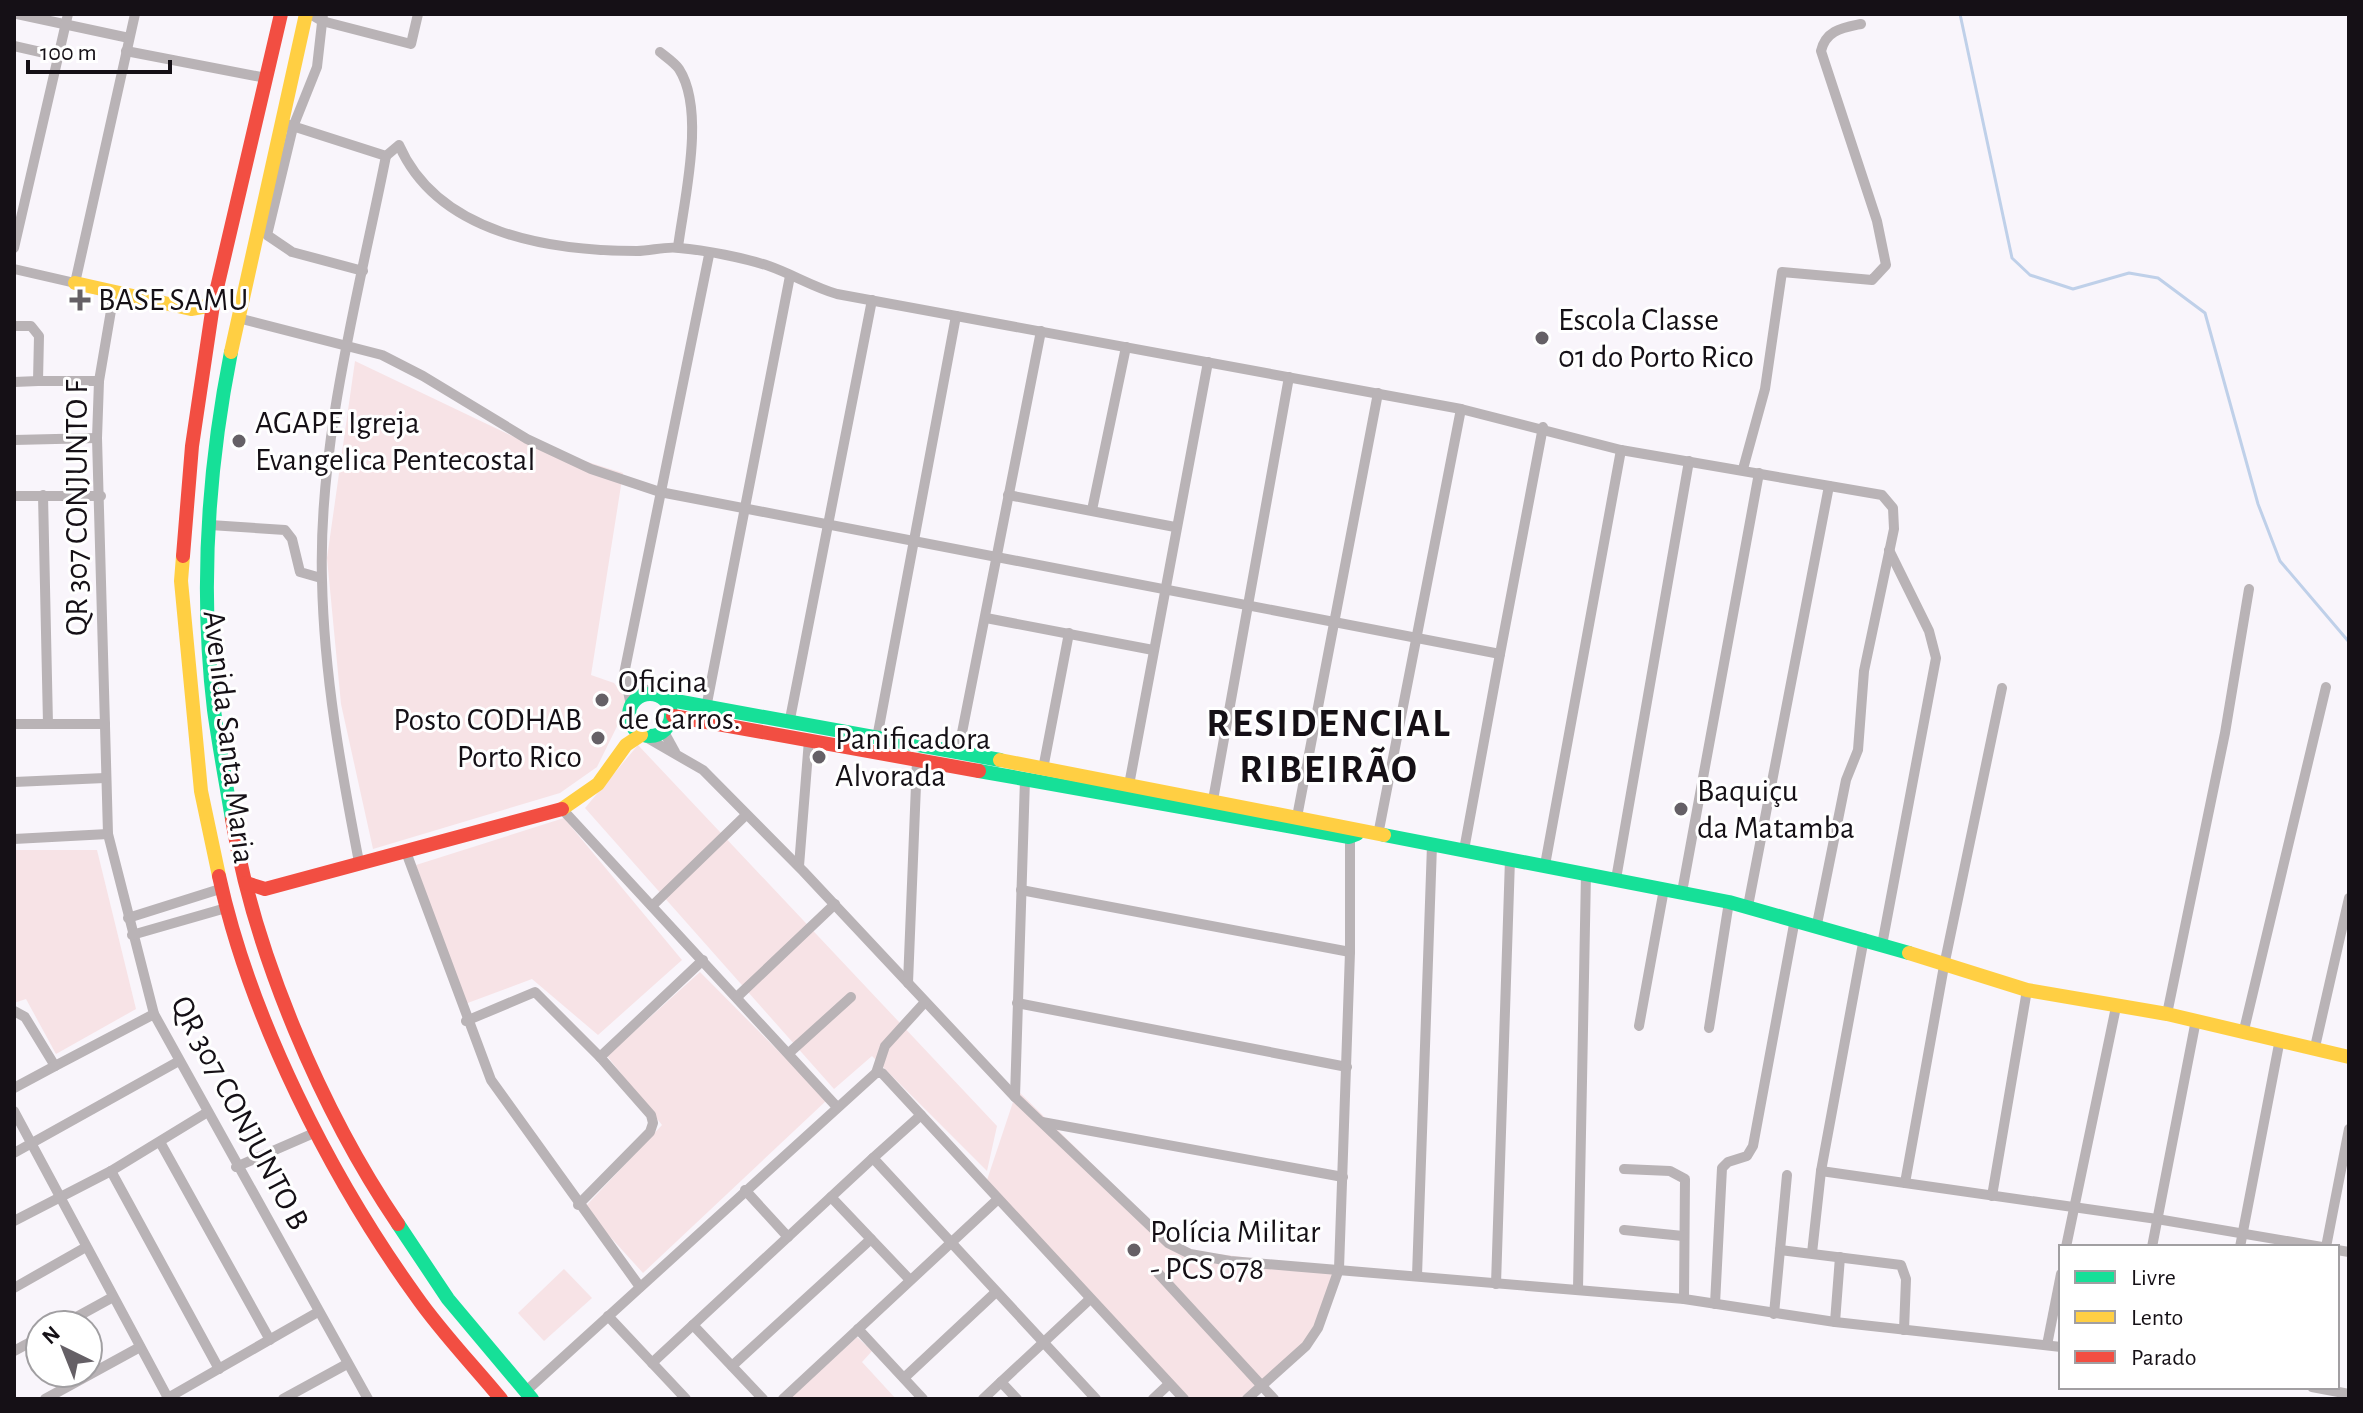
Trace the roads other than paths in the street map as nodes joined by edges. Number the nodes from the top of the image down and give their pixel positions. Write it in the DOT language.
graph roads {
  1 [pos="17,14"];
  2 [pos="135,14"];
  3 [pos="281,14"];
  4 [pos="308,14"];
  5 [pos="418,14"];
  6 [pos="323,18"];
  7 [pos="67,20"];
  8 [pos="1861,24"];
  9 [pos="129,38"];
  10 [pos="14,46"];
  11 [pos="126,51"];
  12 [pos="660,52"];
  13 [pos="58,56"];
  14 [pos="266,78"];
  15 [pos="288,125"];
  16 [pos="386,156"];
  17 [pos="678,247"];
  18 [pos="14,248"];
  19 [pos="709,255"];
  20 [pos="14,269"];
  21 [pos="363,271"];
  22 [pos="790,276"];
  23 [pos="75,283"];
  24 [pos="114,293"];
  25 [pos="872,300"];
  26 [pos="213,305"];
  27 [pos="191,309"];
  28 [pos="956,316"];
  29 [pos="238,318"];
  30 [pos="210,323"];
  31 [pos="14,326"];
  32 [pos="1041,331"];
  33 [pos="347,345"];
  34 [pos="1126,347"];
  35 [pos="1208,362"];
  36 [pos="1289,377"];
  37 [pos="38,381"];
  38 [pos="99,381"];
  39 [pos="14,382"];
  40 [pos="1378,393"];
  41 [pos="1461,409"];
  42 [pos="1543,427"];
  43 [pos="97,438"];
  44 [pos="14,440"];
  45 [pos="192,446"];
  46 [pos="1621,450"];
  47 [pos="214,451"];
  48 [pos="1689,461"];
  49 [pos="1743,469"];
  50 [pos="1759,473"];
  51 [pos="1829,486"];
  52 [pos="660,492"];
  53 [pos="43,495"];
  54 [pos="1008,495"];
  55 [pos="14,496"];
  56 [pos="101,496"];
  57 [pos="746,507"];
  58 [pos="1092,510"];
  59 [pos="827,524"];
  60 [pos="210,525"];
  61 [pos="1175,527"];
  62 [pos="912,539"];
  63 [pos="1889,550"];
  64 [pos="997,557"];
  65 [pos="321,578"];
  66 [pos="1166,588"];
  67 [pos="2249,589"];
  68 [pos="1249,603"];
  69 [pos="986,618"];
  70 [pos="1332,621"];
  71 [pos="1069,633"];
  72 [pos="1416,637"];
  73 [pos="1153,650"];
  74 [pos="1500,654"];
  75 [pos="624,674"];
  76 [pos="2326,687"];
  77 [pos="2002,688"];
  78 [pos="658,696"];
  79 [pos="707,703"];
  80 [pos="631,705"];
  81 [pos="192,712"];
  82 [pos="673,716"];
  83 [pos="790,719"];
  84 [pos="630,722"];
  85 [pos="14,724"];
  86 [pos="48,724"];
  87 [pos="105,724"];
  88 [pos="664,732"];
  89 [pos="642,736"];
  90 [pos="877,738"];
  91 [pos="809,740"];
  92 [pos="958,753"];
  93 [pos="676,754"];
  94 [pos="917,760"];
  95 [pos="613,763"];
  96 [pos="220,765"];
  97 [pos="1043,769"];
  98 [pos="105,778"];
  99 [pos="1025,779"];
  100 [pos="14,782"];
  101 [pos="1129,785"];
  102 [pos="223,788"];
  103 [pos="201,791"];
  104 [pos="1213,800"];
  105 [pos="562,809"];
  106 [pos="746,815"];
  107 [pos="1297,817"];
  108 [pos="1354,832"];
  109 [pos="108,834"];
  110 [pos="1378,835"];
  111 [pos="14,839"];
  112 [pos="1432,845"];
  113 [pos="1464,850"];
  114 [pos="406,852"];
  115 [pos="1510,859"];
  116 [pos="359,862"];
  117 [pos="1545,865"];
  118 [pos="799,866"];
  119 [pos="1586,873"];
  120 [pos="1616,879"];
  121 [pos="246,883"];
  122 [pos="220,889"];
  123 [pos="265,889"];
  124 [pos="1664,889"];
  125 [pos="1021,890"];
  126 [pos="1682,892"];
  127 [pos="2349,898"];
  128 [pos="1729,902"];
  129 [pos="835,904"];
  130 [pos="652,906"];
  131 [pos="1748,906"];
  132 [pos="226,908"];
  133 [pos="253,908"];
  134 [pos="128,918"];
  135 [pos="1795,919"];
  136 [pos="1817,924"];
  137 [pos="132,935"];
  138 [pos="1864,938"];
  139 [pos="1882,945"];
  140 [pos="1350,952"];
  141 [pos="703,960"];
  142 [pos="1944,966"];
  143 [pos="908,983"];
  144 [pos="2027,990"];
  145 [pos="738,996"];
  146 [pos="851,997"];
  147 [pos="925,1002"];
  148 [pos="1017,1003"];
  149 [pos="2116,1007"];
  150 [pos="14,1011"];
  151 [pos="154,1014"];
  152 [pos="2167,1014"];
  153 [pos="2196,1020"];
  154 [pos="290,1021"];
  155 [pos="466,1021"];
  156 [pos="268,1025"];
  157 [pos="1639,1026"];
  158 [pos="1709,1028"];
  159 [pos="2244,1030"];
  160 [pos="2280,1039"];
  161 [pos="298,1040"];
  162 [pos="278,1047"];
  163 [pos="2315,1047"];
  164 [pos="789,1053"];
  165 [pos="600,1057"];
  166 [pos="2349,1057"];
  167 [pos="179,1061"];
  168 [pos="55,1066"];
  169 [pos="1347,1067"];
  170 [pos="876,1073"];
  171 [pos="14,1088"];
  172 [pos="1015,1097"];
  173 [pos="837,1107"];
  174 [pos="14,1111"];
  175 [pos="206,1113"];
  176 [pos="921,1115"];
  177 [pos="1041,1122"];
  178 [pos="2349,1129"];
  179 [pos="314,1133"];
  180 [pos="160,1142"];
  181 [pos="31,1143"];
  182 [pos="14,1153"];
  183 [pos="873,1158"];
  184 [pos="236,1167"];
  185 [pos="1624,1169"];
  186 [pos="111,1171"];
  187 [pos="1821,1171"];
  188 [pos="1787,1175"];
  189 [pos="1343,1177"];
  190 [pos="1905,1183"];
  191 [pos="745,1190"];
  192 [pos="60,1196"];
  193 [pos="1992,1196"];
  194 [pos="831,1197"];
  195 [pos="997,1200"];
  196 [pos="578,1205"];
  197 [pos="2074,1207"];
  198 [pos="2157,1219"];
  199 [pos="14,1221"];
  200 [pos="1624,1230"];
  201 [pos="2242,1232"];
  202 [pos="1683,1236"];
  203 [pos="788,1237"];
  204 [pos="871,1239"];
  205 [pos="951,1243"];
  206 [pos="2066,1245"];
  207 [pos="2152,1245"];
  208 [pos="2240,1245"];
  209 [pos="2313,1245"];
  210 [pos="2324,1245"];
  211 [pos="86,1247"];
  212 [pos="1780,1250"];
  213 [pos="1812,1253"];
  214 [pos="1840,1257"];
  215 [pos="1339,1269"];
  216 [pos="1158,1273"];
  217 [pos="1417,1276"];
  218 [pos="910,1280"];
  219 [pos="1496,1284"];
  220 [pos="2059,1284"];
  221 [pos="640,1287"];
  222 [pos="14,1288"];
  223 [pos="1578,1289"];
  224 [pos="996,1292"];
  225 [pos="113,1297"];
  226 [pos="1090,1299"];
  227 [pos="1684,1299"];
  228 [pos="1715,1304"];
  229 [pos="91,1309"];
  230 [pos="318,1312"];
  231 [pos="1774,1314"];
  232 [pos="608,1316"];
  233 [pos="1835,1322"];
  234 [pos="693,1325"];
  235 [pos="858,1329"];
  236 [pos="1904,1330"];
  237 [pos="270,1340"];
  238 [pos="1043,1343"];
  239 [pos="2047,1345"];
  240 [pos="140,1347"];
  241 [pos="2059,1347"];
  242 [pos="652,1363"];
  243 [pos="347,1364"];
  244 [pos="732,1366"];
  245 [pos="219,1369"];
  246 [pos="904,1378"];
  247 [pos="1001,1382"];
  248 [pos="1169,1384"];
  249 [pos="1262,1386"];
  250 [pos="2323,1389"];
  251 [pos="2349,1394"];
  252 [pos="528,1396"];
  253 [pos="167,1398"];
  254 [pos="45,1399"];
  255 [pos="283,1399"];
  256 [pos="368,1399"];
  257 [pos="501,1399"];
  258 [pos="686,1399"];
  259 [pos="763,1399"];
  260 [pos="783,1399"];
  261 [pos="923,1399"];
  262 [pos="983,1399"];
  263 [pos="1017,1399"];
  264 [pos="1096,1399"];
  265 [pos="1153,1399"];
  266 [pos="1184,1399"];
  267 [pos="1247,1399"];
  268 [pos="1274,1399"];
  1 -- 7 [label="street"];
  2 -- 9 [label="street"];
  3 -- 14 [label="street, Avenida Santa Maria"];
  4 -- 6 [label="street"];
  4 -- 15 [label="street, Avenida Santa Maria"];
  5 -- 6 [label="street"];
  6 -- 15 [label="street"];
  7 -- 9 [label="street"];
  7 -- 13 [label="street"];
  8 -- 49 [label="street"];
  9 -- 11 [label="street"];
  10 -- 13 [label="street"];
  11 -- 14 [label="street"];
  11 -- 23 [label="street"];
  12 -- 17 [label="street"];
  13 -- 18 [label="street"];
  14 -- 26 [label="street, Avenida Santa Maria"];
  15 -- 16 [label="street"];
  15 -- 21 [label="street"];
  15 -- 29 [label="street, Avenida Santa Maria"];
  16 -- 17 [label="street"];
  16 -- 21 [label="street"];
  17 -- 19 [label="street"];
  19 -- 22 [label="street"];
  19 -- 52 [label="street"];
  20 -- 23 [label="street"];
  21 -- 33 [label="street"];
  22 -- 25 [label="street"];
  22 -- 57 [label="street"];
  23 -- 24 [label="street"];
  24 -- 27 [label="street"];
  24 -- 38 [label="street, QR 307 CONJUNTO F"];
  25 -- 28 [label="street"];
  25 -- 59 [label="street"];
  26 -- 27 [label="street"];
  26 -- 30 [label="street, Avenida Santa Maria"];
  27 -- 30 [label="street"];
  28 -- 32 [label="street"];
  28 -- 62 [label="street"];
  29 -- 33 [label="street"];
  29 -- 47 [label="street, Avenida Santa Maria"];
  30 -- 45 [label="street, Avenida Santa Maria"];
  31 -- 37 [label="street"];
  32 -- 34 [label="street"];
  32 -- 54 [label="street"];
  33 -- 52 [label="street"];
  33 -- 65 [label="street"];
  34 -- 35 [label="street"];
  34 -- 58 [label="street"];
  35 -- 36 [label="street"];
  35 -- 61 [label="street"];
  36 -- 40 [label="street"];
  36 -- 68 [label="street"];
  37 -- 38 [label="street"];
  37 -- 39 [label="street"];
  38 -- 43 [label="street, QR 307 CONJUNTO F"];
  40 -- 41 [label="street"];
  40 -- 70 [label="street"];
  41 -- 42 [label="street"];
  41 -- 72 [label="street"];
  42 -- 46 [label="street"];
  42 -- 74 [label="street"];
  43 -- 44 [label="street"];
  43 -- 56 [label="street, QR 307 CONJUNTO F"];
  45 -- 47 [label="street"];
  45 -- 81 [label="street, Avenida Santa Maria"];
  46 -- 48 [label="street"];
  46 -- 117 [label="street"];
  47 -- 60 [label="street, Avenida Santa Maria"];
  48 -- 49 [label="street"];
  48 -- 120 [label="street"];
  49 -- 50 [label="street"];
  50 -- 51 [label="street"];
  50 -- 126 [label="street"];
  51 -- 63 [label="street"];
  51 -- 131 [label="street"];
  52 -- 57 [label="street"];
  52 -- 75 [label="street"];
  53 -- 55 [label="street"];
  53 -- 56 [label="street"];
  53 -- 86 [label="street"];
  54 -- 58 [label="street"];
  54 -- 64 [label="street"];
  56 -- 87 [label="street, QR 307 CONJUNTO F"];
  57 -- 59 [label="street"];
  57 -- 79 [label="street"];
  58 -- 61 [label="street"];
  59 -- 62 [label="street"];
  59 -- 83 [label="street"];
  60 -- 65 [label="street"];
  60 -- 96 [label="street, Avenida Santa Maria"];
  61 -- 66 [label="street"];
  62 -- 64 [label="street"];
  62 -- 90 [label="street"];
  63 -- 136 [label="street"];
  63 -- 139 [label="street"];
  64 -- 66 [label="street"];
  64 -- 69 [label="street"];
  65 -- 116 [label="street"];
  66 -- 68 [label="street"];
  66 -- 73 [label="street"];
  67 -- 152 [label="street"];
  68 -- 70 [label="street"];
  68 -- 104 [label="street"];
  69 -- 71 [label="street"];
  69 -- 92 [label="street"];
  70 -- 72 [label="street"];
  70 -- 107 [label="street"];
  71 -- 73 [label="street"];
  71 -- 97 [label="street"];
  72 -- 74 [label="street"];
  72 -- 110 [label="street"];
  73 -- 101 [label="street"];
  74 -- 113 [label="street"];
  75 -- 78 [label="street"];
  75 -- 80 [label="street"];
  76 -- 159 [label="street"];
  77 -- 142 [label="street"];
  78 -- 79 [label="street"];
  78 -- 80 [label="street"];
  78 -- 82 [label="street"];
  79 -- 83 [label="street"];
  80 -- 84 [label="street"];
  81 -- 96 [label="street"];
  81 -- 103 [label="street, Avenida Santa Maria"];
  82 -- 88 [label="street"];
  82 -- 91 [label="street"];
  83 -- 90 [label="street"];
  84 -- 89 [label="street"];
  84 -- 95 [label="street"];
  85 -- 86 [label="street"];
  86 -- 87 [label="street"];
  87 -- 98 [label="street, QR 307 CONJUNTO F"];
  88 -- 89 [label="street"];
  88 -- 93 [label="street"];
  89 -- 93 [label="street"];
  89 -- 95 [label="street"];
  90 -- 92 [label="street"];
  91 -- 94 [label="street"];
  91 -- 118 [label="street"];
  92 -- 97 [label="street"];
  93 -- 106 [label="street"];
  94 -- 99 [label="street"];
  94 -- 143 [label="street"];
  95 -- 105 [label="street"];
  96 -- 102 [label="street, Avenida Santa Maria"];
  97 -- 101 [label="street"];
  98 -- 100 [label="street"];
  98 -- 109 [label="street, QR 307 CONJUNTO B"];
  99 -- 108 [label="street"];
  99 -- 125 [label="street"];
  101 -- 104 [label="street"];
  102 -- 103 [label="street"];
  102 -- 121 [label="street, Avenida Santa Maria"];
  103 -- 122 [label="street, Avenida Santa Maria"];
  104 -- 107 [label="street"];
  105 -- 114 [label="street"];
  105 -- 130 [label="street"];
  106 -- 118 [label="street"];
  106 -- 130 [label="street"];
  107 -- 108 [label="street"];
  108 -- 110 [label="street"];
  108 -- 140 [label="street"];
  109 -- 111 [label="street"];
  109 -- 134 [label="street, QR 307 CONJUNTO B"];
  110 -- 112 [label="street"];
  112 -- 113 [label="street"];
  112 -- 217 [label="street"];
  113 -- 115 [label="street"];
  114 -- 116 [label="street"];
  114 -- 155 [label="street"];
  115 -- 117 [label="street"];
  115 -- 219 [label="street"];
  116 -- 123 [label="street"];
  117 -- 119 [label="street"];
  118 -- 129 [label="street"];
  119 -- 120 [label="street"];
  119 -- 223 [label="street"];
  120 -- 124 [label="street"];
  121 -- 123 [label="street"];
  121 -- 133 [label="street, Avenida Santa Maria"];
  122 -- 132 [label="street, Avenida Santa Maria"];
  122 -- 134 [label="street"];
  123 -- 133 [label="street"];
  124 -- 126 [label="street"];
  124 -- 157 [label="street"];
  125 -- 140 [label="street"];
  125 -- 148 [label="street"];
  126 -- 128 [label="street"];
  127 -- 163 [label="street"];
  128 -- 131 [label="street"];
  128 -- 158 [label="street"];
  129 -- 143 [label="street"];
  129 -- 145 [label="street"];
  130 -- 141 [label="street"];
  131 -- 135 [label="street"];
  132 -- 137 [label="street"];
  132 -- 156 [label="street, Avenida Santa Maria"];
  133 -- 154 [label="street, Avenida Santa Maria"];
  134 -- 137 [label="street, QR 307 CONJUNTO B"];
  135 -- 136 [label="street"];
  135 -- 228 [label="street"];
  136 -- 138 [label="street"];
  137 -- 151 [label="street, QR 307 CONJUNTO B"];
  138 -- 139 [label="street"];
  138 -- 187 [label="street"];
  139 -- 142 [label="street"];
  140 -- 169 [label="street"];
  141 -- 145 [label="street"];
  141 -- 165 [label="street"];
  142 -- 144 [label="street"];
  142 -- 190 [label="street"];
  143 -- 147 [label="street"];
  144 -- 149 [label="street"];
  144 -- 193 [label="street"];
  145 -- 164 [label="street"];
  146 -- 164 [label="street"];
  147 -- 170 [label="street"];
  147 -- 172 [label="street"];
  148 -- 169 [label="street"];
  148 -- 172 [label="street"];
  149 -- 152 [label="street"];
  149 -- 197 [label="street"];
  150 -- 168 [label="street"];
  151 -- 167 [label="street, QR 307 CONJUNTO B"];
  151 -- 168 [label="street"];
  152 -- 153 [label="street"];
  153 -- 159 [label="street"];
  153 -- 198 [label="street"];
  154 -- 156 [label="street"];
  154 -- 161 [label="street, Avenida Santa Maria"];
  155 -- 165 [label="street"];
  155 -- 196 [label="street"];
  156 -- 162 [label="street, Avenida Santa Maria"];
  159 -- 160 [label="street"];
  160 -- 163 [label="street"];
  160 -- 201 [label="street"];
  161 -- 162 [label="street"];
  161 -- 252 [label="street, Avenida Santa Maria"];
  162 -- 179 [label="street, Avenida Santa Maria"];
  163 -- 166 [label="street"];
  164 -- 173 [label="street"];
  165 -- 196 [label="street"];
  167 -- 175 [label="street, QR 307 CONJUNTO B"];
  167 -- 181 [label="street"];
  168 -- 171 [label="street"];
  169 -- 189 [label="street"];
  170 -- 173 [label="street"];
  170 -- 176 [label="street"];
  172 -- 177 [label="street"];
  173 -- 191 [label="street"];
  174 -- 181 [label="street"];
  175 -- 180 [label="street"];
  175 -- 184 [label="street, QR 307 CONJUNTO B"];
  176 -- 183 [label="street"];
  176 -- 195 [label="street"];
  177 -- 189 [label="street"];
  177 -- 215 [label="street"];
  178 -- 210 [label="street"];
  179 -- 184 [label="street"];
  179 -- 257 [label="street, Avenida Santa Maria"];
  180 -- 186 [label="street"];
  180 -- 237 [label="street"];
  181 -- 182 [label="street"];
  181 -- 192 [label="street"];
  183 -- 194 [label="street"];
  183 -- 205 [label="street"];
  184 -- 230 [label="street, QR 307 CONJUNTO B"];
  185 -- 202 [label="street"];
  186 -- 192 [label="street"];
  186 -- 245 [label="street"];
  187 -- 190 [label="street"];
  187 -- 213 [label="street"];
  188 -- 212 [label="street"];
  189 -- 215 [label="street"];
  190 -- 193 [label="street"];
  191 -- 203 [label="street"];
  191 -- 221 [label="street"];
  192 -- 199 [label="street"];
  192 -- 211 [label="street"];
  193 -- 197 [label="street"];
  194 -- 203 [label="street"];
  194 -- 204 [label="street"];
  195 -- 205 [label="street"];
  195 -- 226 [label="street"];
  196 -- 221 [label="street"];
  197 -- 198 [label="street"];
  197 -- 206 [label="street"];
  198 -- 201 [label="street"];
  198 -- 207 [label="street"];
  200 -- 202 [label="street"];
  201 -- 208 [label="street"];
  201 -- 209 [label="street"];
  202 -- 227 [label="street"];
  203 -- 234 [label="street"];
  204 -- 218 [label="street"];
  204 -- 244 [label="street"];
  205 -- 218 [label="street"];
  205 -- 224 [label="street"];
  211 -- 222 [label="street"];
  211 -- 225 [label="street"];
  212 -- 213 [label="street"];
  212 -- 231 [label="street"];
  213 -- 214 [label="street"];
  214 -- 233 [label="street"];
  214 -- 236 [label="street"];
  215 -- 217 [label="street"];
  215 -- 249 [label="street"];
  216 -- 249 [label="street"];
  217 -- 219 [label="street"];
  218 -- 235 [label="street"];
  219 -- 223 [label="street"];
  220 -- 239 [label="street"];
  221 -- 232 [label="street"];
  223 -- 227 [label="street"];
  224 -- 238 [label="street"];
  224 -- 246 [label="street"];
  225 -- 229 [label="street"];
  225 -- 240 [label="street"];
  226 -- 238 [label="street"];
  226 -- 248 [label="street"];
  227 -- 228 [label="street"];
  228 -- 231 [label="street"];
  230 -- 237 [label="street"];
  230 -- 243 [label="street, QR 307 CONJUNTO B"];
  231 -- 233 [label="street"];
  232 -- 242 [label="street"];
  232 -- 252 [label="street"];
  233 -- 236 [label="street"];
  234 -- 242 [label="street"];
  234 -- 244 [label="street"];
  235 -- 246 [label="street"];
  235 -- 260 [label="street"];
  236 -- 239 [label="street"];
  237 -- 245 [label="street"];
  238 -- 247 [label="street"];
  238 -- 264 [label="street"];
  239 -- 241 [label="street"];
  240 -- 253 [label="street"];
  240 -- 254 [label="street"];
  242 -- 258 [label="street"];
  243 -- 255 [label="street"];
  243 -- 256 [label="street, QR 307 CONJUNTO B"];
  244 -- 259 [label="street"];
  245 -- 253 [label="street"];
  246 -- 261 [label="street"];
  247 -- 262 [label="street"];
  247 -- 263 [label="street"];
  248 -- 265 [label="street"];
  248 -- 266 [label="street"];
  249 -- 267 [label="street"];
  249 -- 268 [label="street"];
  250 -- 251 [label="street"];
}
